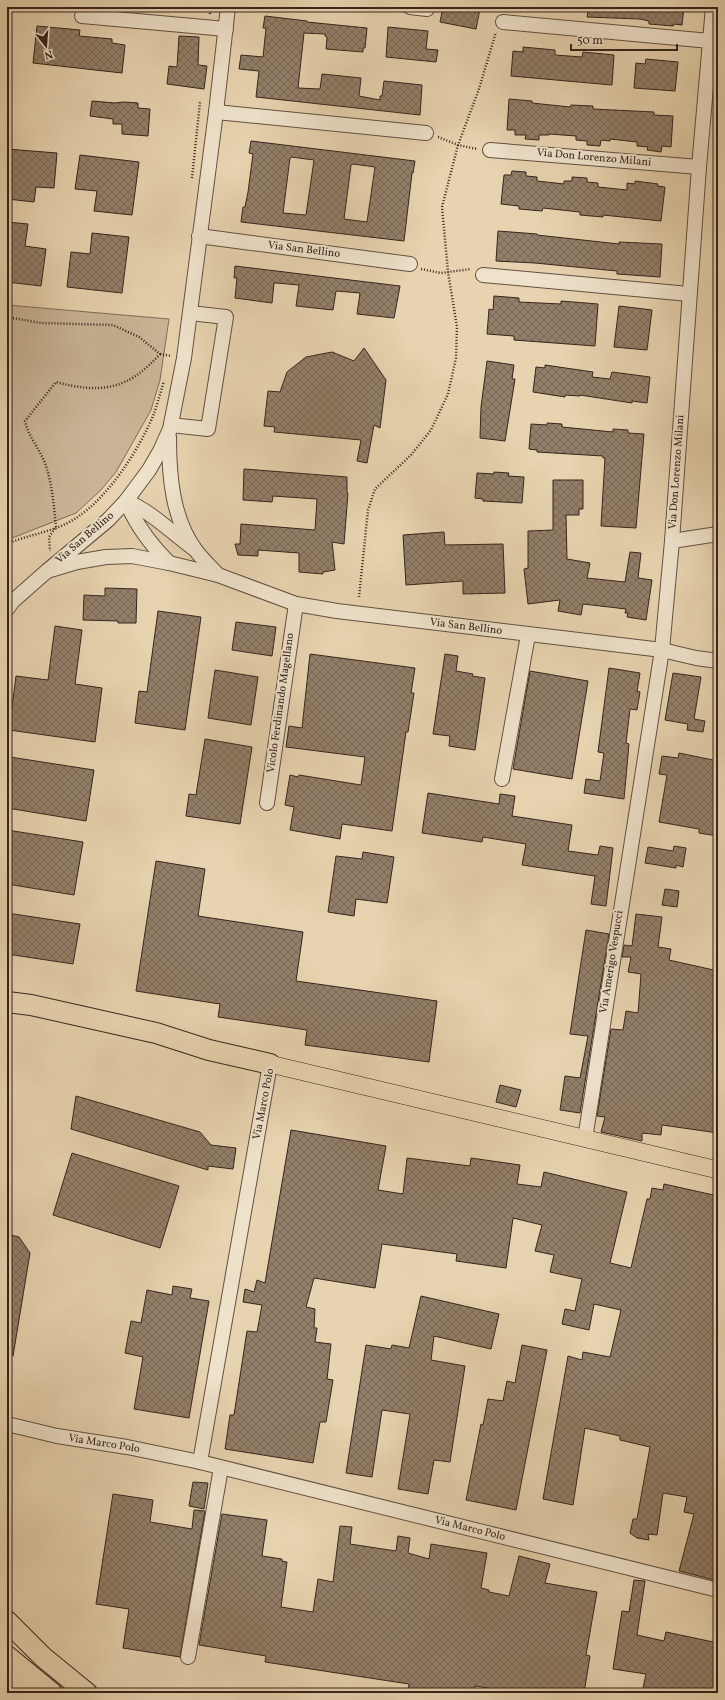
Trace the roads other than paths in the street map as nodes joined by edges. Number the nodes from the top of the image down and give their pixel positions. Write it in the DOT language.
graph roads {
  1 [pos="228,7"];
  2 [pos="410,7"];
  3 [pos="713,7"];
  4 [pos="428,9"];
  5 [pos="82,16"];
  6 [pos="503,22"];
  7 [pos="226,29"];
  8 [pos="710,41"];
  9 [pos="216,112"];
  10 [pos="426,133"];
  11 [pos="490,150"];
  12 [pos="699,167"];
  13 [pos="199,236"];
  14 [pos="410,264"];
  15 [pos="483,275"];
  16 [pos="689,294"];
  17 [pos="190,314"];
  18 [pos="170,427"];
  19 [pos="126,501"];
  20 [pos="718,534"];
  21 [pos="672,541"];
  22 [pos="197,551"];
  23 [pos="169,563"];
  24 [pos="47,572"];
  25 [pos="218,575"];
  26 [pos="296,604"];
  27 [pos="7,609"];
  28 [pos="528,635"];
  29 [pos="662,650"];
  30 [pos="718,661"];
  31 [pos="502,779"];
  32 [pos="267,803"];
  33 [pos="7,1002"];
  34 [pos="7,1013"];
  35 [pos="209,1050"];
  36 [pos="270,1064"];
  37 [pos="585,1139"];
  38 [pos="718,1170"];
  39 [pos="11,1425"];
  40 [pos="200,1462"];
  41 [pos="221,1468"];
  42 [pos="718,1590"];
  43 [pos="7,1620"];
  44 [pos="7,1656"];
  45 [pos="188,1657"];
  46 [pos="7,1672"];
  47 [pos="27,1693"];
  48 [pos="52,1693"];
  49 [pos="87,1693"];
  1 -- 7 [label="street, Via San Bellino"];
  2 -- 4 [label="street"];
  3 -- 8 [label="street, Via Don Lorenzo Milani"];
  5 -- 7 [label="street"];
  6 -- 8 [label="street"];
  7 -- 9 [label="street, Via San Bellino"];
  8 -- 12 [label="street, Via Don Lorenzo Milani"];
  9 -- 10 [label="street"];
  9 -- 13 [label="street, Via San Bellino"];
  11 -- 12 [label="street, Via Don Lorenzo Milani"];
  12 -- 16 [label="street, Via Don Lorenzo Milani"];
  13 -- 14 [label="street, Via San Bellino"];
  13 -- 17 [label="street, Via San Bellino"];
  15 -- 16 [label="street"];
  16 -- 21 [label="street, Via Don Lorenzo Milani"];
  17 -- 18 [label="street, Via San Bellino"];
  17 -- 18 [label="street"];
  18 -- 19 [label="street, Via San Bellino"];
  18 -- 22 [label="street, Via San Bellino"];
  19 -- 22 [label="street, Via San Bellino"];
  19 -- 23 [label="street, Via San Bellino"];
  19 -- 24 [label="street, Via San Bellino"];
  20 -- 21 [label="street"];
  21 -- 29 [label="street, Via Don Lorenzo Milani"];
  22 -- 25 [label="street, Via San Bellino"];
  23 -- 24 [label="street, Via San Bellino"];
  23 -- 25 [label="street, Via San Bellino"];
  24 -- 27 [label="street"];
  25 -- 26 [label="street, Via San Bellino"];
  26 -- 28 [label="street, Via San Bellino"];
  26 -- 32 [label="street, Vicolo Ferdinando Magellano"];
  28 -- 29 [label="street, Via San Bellino"];
  28 -- 31 [label="street"];
  29 -- 30 [label="street, Via San Bellino"];
  29 -- 37 [label="street, Via Amerigo Vespucci"];
  33 -- 35 [label="highway"];
  34 -- 35 [label="highway"];
  35 -- 36 [label="highway"];
  36 -- 37 [label="main road, Via Marco Polo"];
  36 -- 40 [label="street, Via Marco Polo"];
  37 -- 38 [label="main road"];
  39 -- 40 [label="street, Via Marco Polo"];
  40 -- 41 [label="street, Via Marco Polo"];
  41 -- 42 [label="street, Via Marco Polo"];
  41 -- 45 [label="street"];
  43 -- 49 [label="highway"];
  44 -- 48 [label="highway"];
  46 -- 47 [label="highway"];
}
